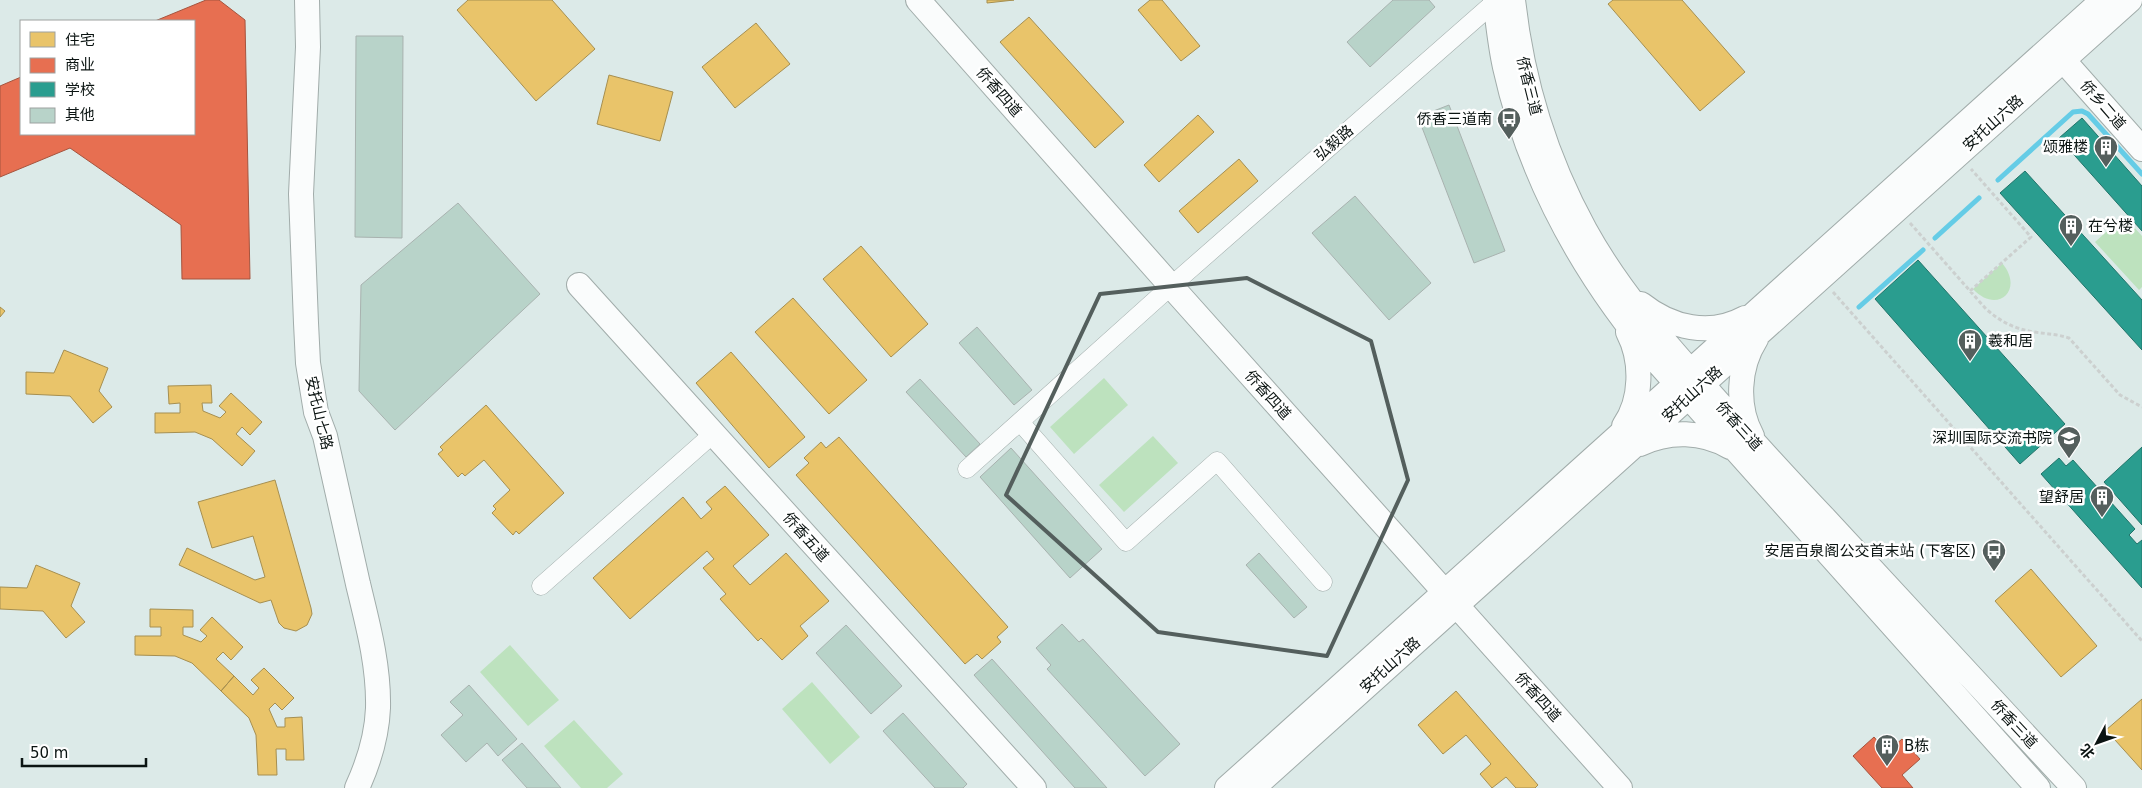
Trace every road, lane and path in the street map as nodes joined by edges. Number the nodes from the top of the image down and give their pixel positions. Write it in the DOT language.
graph roads {
  1 [pos="307,0"];
  2 [pos="918,0"];
  3 [pos="1500,0"];
  4 [pos="2103,0"];
  5 [pos="2130,0"];
  6 [pos="2063,60"];
  7 [pos="2142,149"];
  8 [pos="1959,154"];
  9 [pos="1898,209"];
  10 [pos="1821,278"];
  11 [pos="1617,280"];
  12 [pos="579,285"];
  13 [pos="1170,286"];
  14 [pos="1970,291"];
  15 [pos="1763,306"];
  16 [pos="1619,315"];
  17 [pos="1763,330"];
  18 [pos="1690,384"];
  19 [pos="2142,407"];
  20 [pos="1020,422"];
  21 [pos="713,434"];
  22 [pos="1619,448"];
  23 [pos="1764,454"];
  24 [pos="1740,455"];
  25 [pos="967,469"];
  26 [pos="1323,582"];
  27 [pos="541,586"];
  28 [pos="1451,599"];
  29 [pos="2142,641"];
  30 [pos="357,788"];
  31 [pos="1034,788"];
  32 [pos="1227,788"];
  33 [pos="1253,788"];
  34 [pos="1620,788"];
  35 [pos="2038,788"];
  36 [pos="2074,788"];
  1 -- 30 [label="street, 安托山七路"];
  2 -- 13 [label="street, 侨香四道"];
  3 -- 11 [label="street, 侨香三道"];
  3 -- 13 [label="street, 弘毅路"];
  3 -- 16 [label="street, 侨香三道"];
  4 -- 15 [label="street, 安托山六路"];
  5 -- 6 [label="street, 安托山六路"];
  6 -- 7 [label="street, 侨乡二道"];
  6 -- 8 [label="street, 安托山六路"];
  8 -- 9 [label="street, 安托山六路"];
  8 -- 14 [label="path"];
  9 -- 10 [label="street, 安托山六路"];
  9 -- 14 [label="path"];
  10 -- 17 [label="street, 安托山六路"];
  10 -- 29 [label="path"];
  11 -- 15 [label="street"];
  11 -- 18 [label="street, 侨香三道"];
  12 -- 21 [label="street, 侨香五道"];
  13 -- 20 [label="street, 弘毅路"];
  13 -- 28 [label="street, 侨香四道"];
  14 -- 19 [label="path"];
  15 -- 18 [label="street, 安托山六路"];
  16 -- 18 [label="street, 侨香三道"];
  16 -- 22 [label="street"];
  17 -- 18 [label="street, 安托山六路"];
  17 -- 23 [label="street"];
  18 -- 22 [label="street, 安托山六路"];
  18 -- 23 [label="street, 侨香三道"];
  18 -- 24 [label="street, 侨香三道"];
  20 -- 25 [label="street, 弘毅路"];
  20 -- 26 [label="street"];
  21 -- 27 [label="street"];
  21 -- 31 [label="street, 侨香五道"];
  22 -- 24 [label="street"];
  22 -- 28 [label="street, 安托山六路"];
  23 -- 36 [label="street, 侨香三道"];
  24 -- 35 [label="street, 侨香三道"];
  28 -- 32 [label="street, 安托山六路"];
  28 -- 33 [label="street, 安托山六路"];
  28 -- 34 [label="street, 侨香四道"];
}
